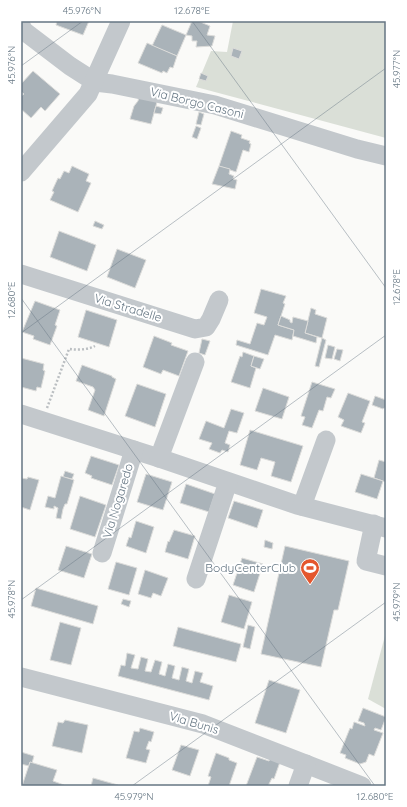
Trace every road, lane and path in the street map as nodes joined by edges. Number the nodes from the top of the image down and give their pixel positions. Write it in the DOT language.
graph roads {
  1 [pos="121,21"];
  2 [pos="21,26"];
  3 [pos="95,82"];
  4 [pos="386,156"];
  5 [pos="21,172"];
  6 [pos="21,274"];
  7 [pos="219,300"];
  8 [pos="95,346"];
  9 [pos="195,362"];
  10 [pos="21,414"];
  11 [pos="42,421"];
  12 [pos="326,440"];
  13 [pos="134,450"];
  14 [pos="159,458"];
  15 [pos="228,482"];
  16 [pos="302,506"];
  17 [pos="380,526"];
  18 [pos="102,553"];
  19 [pos="386,566"];
  20 [pos="196,579"];
  21 [pos="21,677"];
  22 [pos="306,764"];
  23 [pos="298,786"];
  24 [pos="362,786"];
  1 -- 3 [label="street"];
  2 -- 3 [label="street, Via Borgo Casoni"];
  3 -- 4 [label="street, Via Borgo Casoni"];
  3 -- 5 [label="street"];
  6 -- 7 [label="street, Via Stradelle"];
  8 -- 11 [label="path"];
  9 -- 14 [label="street"];
  10 -- 11 [label="street, Via Nogaredo"];
  11 -- 13 [label="street, Via Nogaredo"];
  12 -- 16 [label="street"];
  13 -- 14 [label="street, Via Nogaredo"];
  13 -- 18 [label="street, Via Nogaredo"];
  14 -- 15 [label="street, Via Nogaredo"];
  15 -- 16 [label="street, Via Nogaredo"];
  15 -- 20 [label="street"];
  16 -- 17 [label="street, Via Nogaredo"];
  17 -- 19 [label="street"];
  21 -- 22 [label="street, Via Bunis"];
  22 -- 23 [label="street"];
  22 -- 24 [label="street, Via Bunis"];
}
